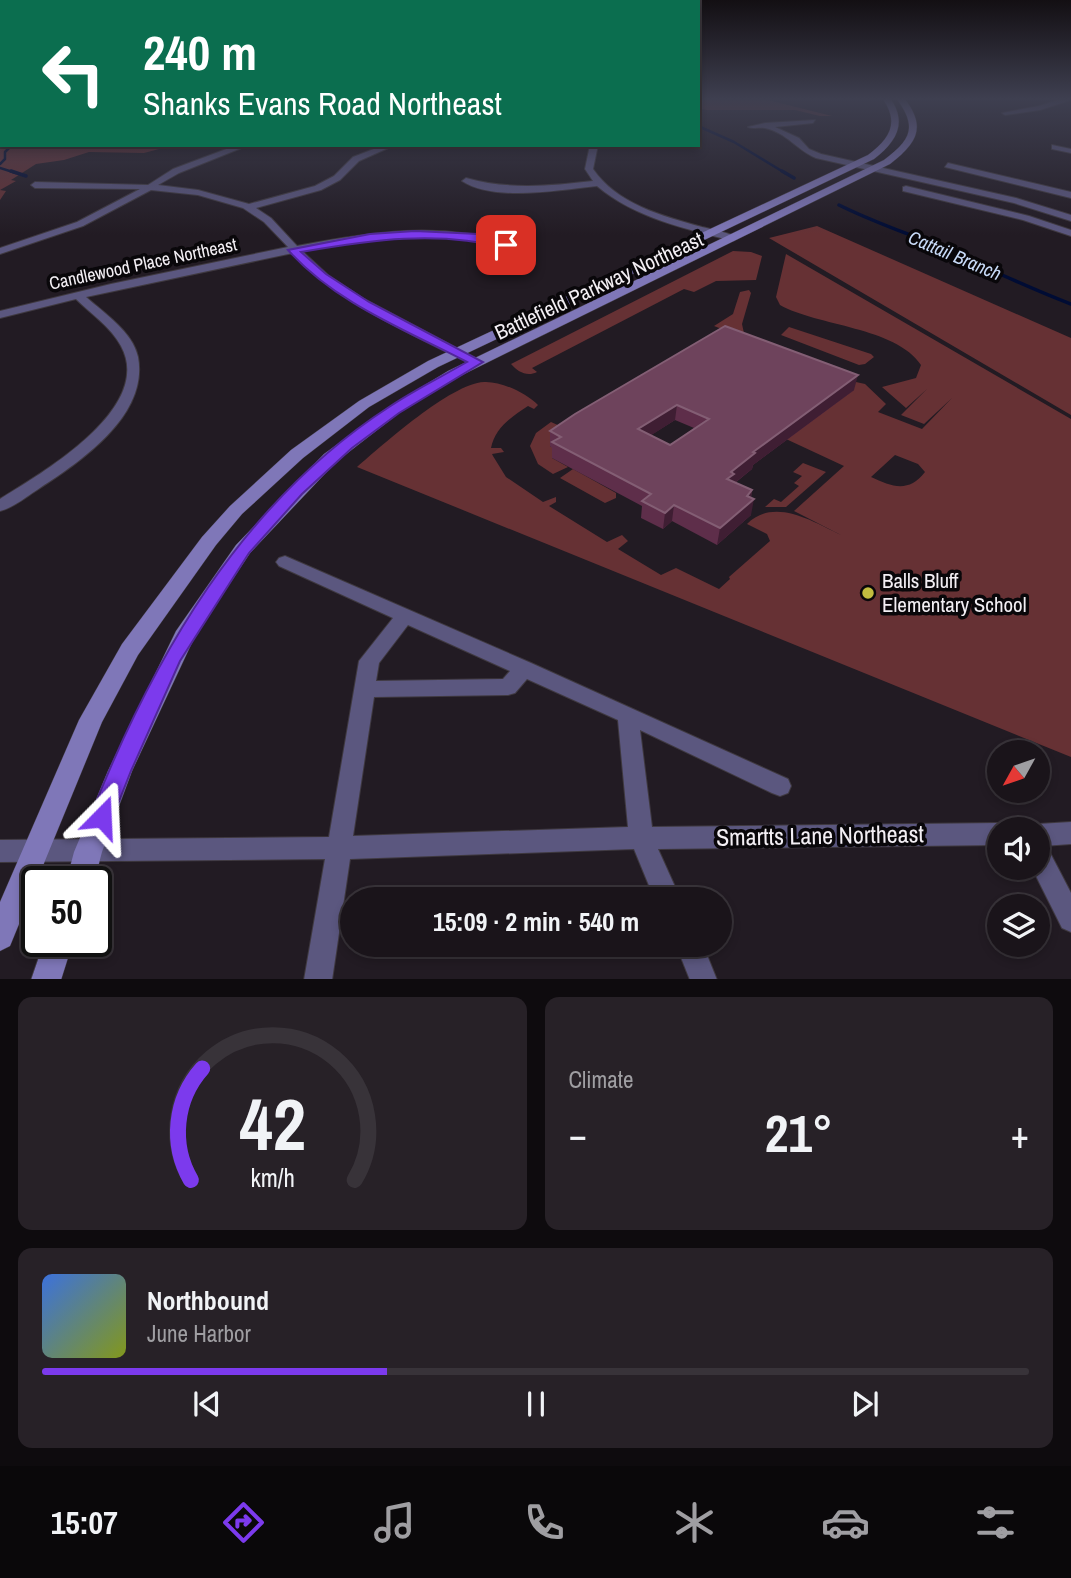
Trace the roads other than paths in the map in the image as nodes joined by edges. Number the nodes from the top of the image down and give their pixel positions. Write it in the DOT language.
graph roads {
  1 [pos="799,144"];
  2 [pos="885,144"];
  3 [pos="906,144"];
  4 [pos="1055,146"];
  5 [pos="240,147"];
  6 [pos="386,147"];
  7 [pos="594,147"];
  8 [pos="1071,151"];
  9 [pos="856,165"];
  10 [pos="948,165"];
  11 [pos="875,169"];
  12 [pos="466,181"];
  13 [pos="598,183"];
  14 [pos="35,185"];
  15 [pos="146,188"];
  16 [pos="906,188"];
  17 [pos="1071,195"];
  18 [pos="248,207"];
  19 [pos="1071,218"];
  20 [pos="713,232"];
  21 [pos="1071,233"];
  22 [pos="733,238"];
  23 [pos="293,250"];
  24 [pos="0,251"];
  25 [pos="509,252"];
  26 [pos="78,295"];
  27 [pos="0,315"];
  28 [pos="467,357"];
  29 [pos="0,506"];
  30 [pos="285,562"];
  31 [pos="405,616"];
  32 [pos="524,668"];
  33 [pos="366,689"];
  34 [pos="628,715"];
  35 [pos="780,786"];
  36 [pos="1071,833"];
  37 [pos="987,834"];
  38 [pos="1050,834"];
  39 [pos="641,838"];
  40 [pos="339,848"];
  41 [pos="0,851"];
  42 [pos="34,852"];
  43 [pos="88,852"];
  44 [pos="84,866"];
  45 [pos="1050,878"];
  46 [pos="662,887"];
  47 [pos="1071,919"];
  48 [pos="0,936"];
  49 [pos="54,957"];
  50 [pos="694,957"];
  51 [pos="46,979"];
  52 [pos="318,979"];
  53 [pos="704,979"];
  1 -- 9 [label="street"];
  2 -- 9 [label="main road, Battlefield Parkway Northeast"];
  3 -- 11 [label="main road, Battlefield Parkway Northeast"];
  4 -- 8 [label="street"];
  5 -- 15 [label="street"];
  6 -- 18 [label="street"];
  7 -- 13 [label="street"];
  9 -- 11 [label="street"];
  9 -- 20 [label="main road, Battlefield Parkway Northeast"];
  10 -- 17 [label="street"];
  11 -- 19 [label="street"];
  11 -- 22 [label="main road, Battlefield Parkway Northeast"];
  12 -- 13 [label="street"];
  13 -- 20 [label="street"];
  14 -- 15 [label="street"];
  15 -- 18 [label="street"];
  15 -- 24 [label="street"];
  16 -- 21 [label="street"];
  18 -- 23 [label="street"];
  20 -- 22 [label="street"];
  20 -- 28 [label="main road, Battlefield Parkway Northeast"];
  22 -- 28 [label="main road, Battlefield Parkway Northeast"];
  23 -- 25 [label="street, Candlewood Place Northeast"];
  23 -- 26 [label="street, Candlewood Place Northeast"];
  23 -- 28 [label="street"];
  26 -- 27 [label="street, Candlewood Place Northeast"];
  26 -- 29 [label="street"];
  28 -- 42 [label="main road, Battlefield Parkway Northeast"];
  28 -- 43 [label="main road, Battlefield Parkway Northeast"];
  30 -- 31 [label="street"];
  31 -- 32 [label="street"];
  31 -- 33 [label="street"];
  32 -- 33 [label="street"];
  32 -- 34 [label="street"];
  33 -- 40 [label="street"];
  34 -- 35 [label="street"];
  34 -- 39 [label="street"];
  36 -- 38 [label="street"];
  37 -- 39 [label="street, Smartts Lane Northeast"];
  39 -- 40 [label="street, Smartts Lane Northeast"];
  39 -- 46 [label="street"];
  40 -- 43 [label="street, Smartts Lane Northeast"];
  40 -- 52 [label="street"];
  41 -- 42 [label="street, Smartts Lane Northeast"];
  42 -- 43 [label="street, Smartts Lane Northeast"];
  42 -- 48 [label="main road, Battlefield Parkway Northeast"];
  43 -- 44 [label="main road, Battlefield Parkway Northeast"];
  45 -- 47 [label="street"];
  49 -- 51 [label="main road"];
  50 -- 53 [label="street"];
}
